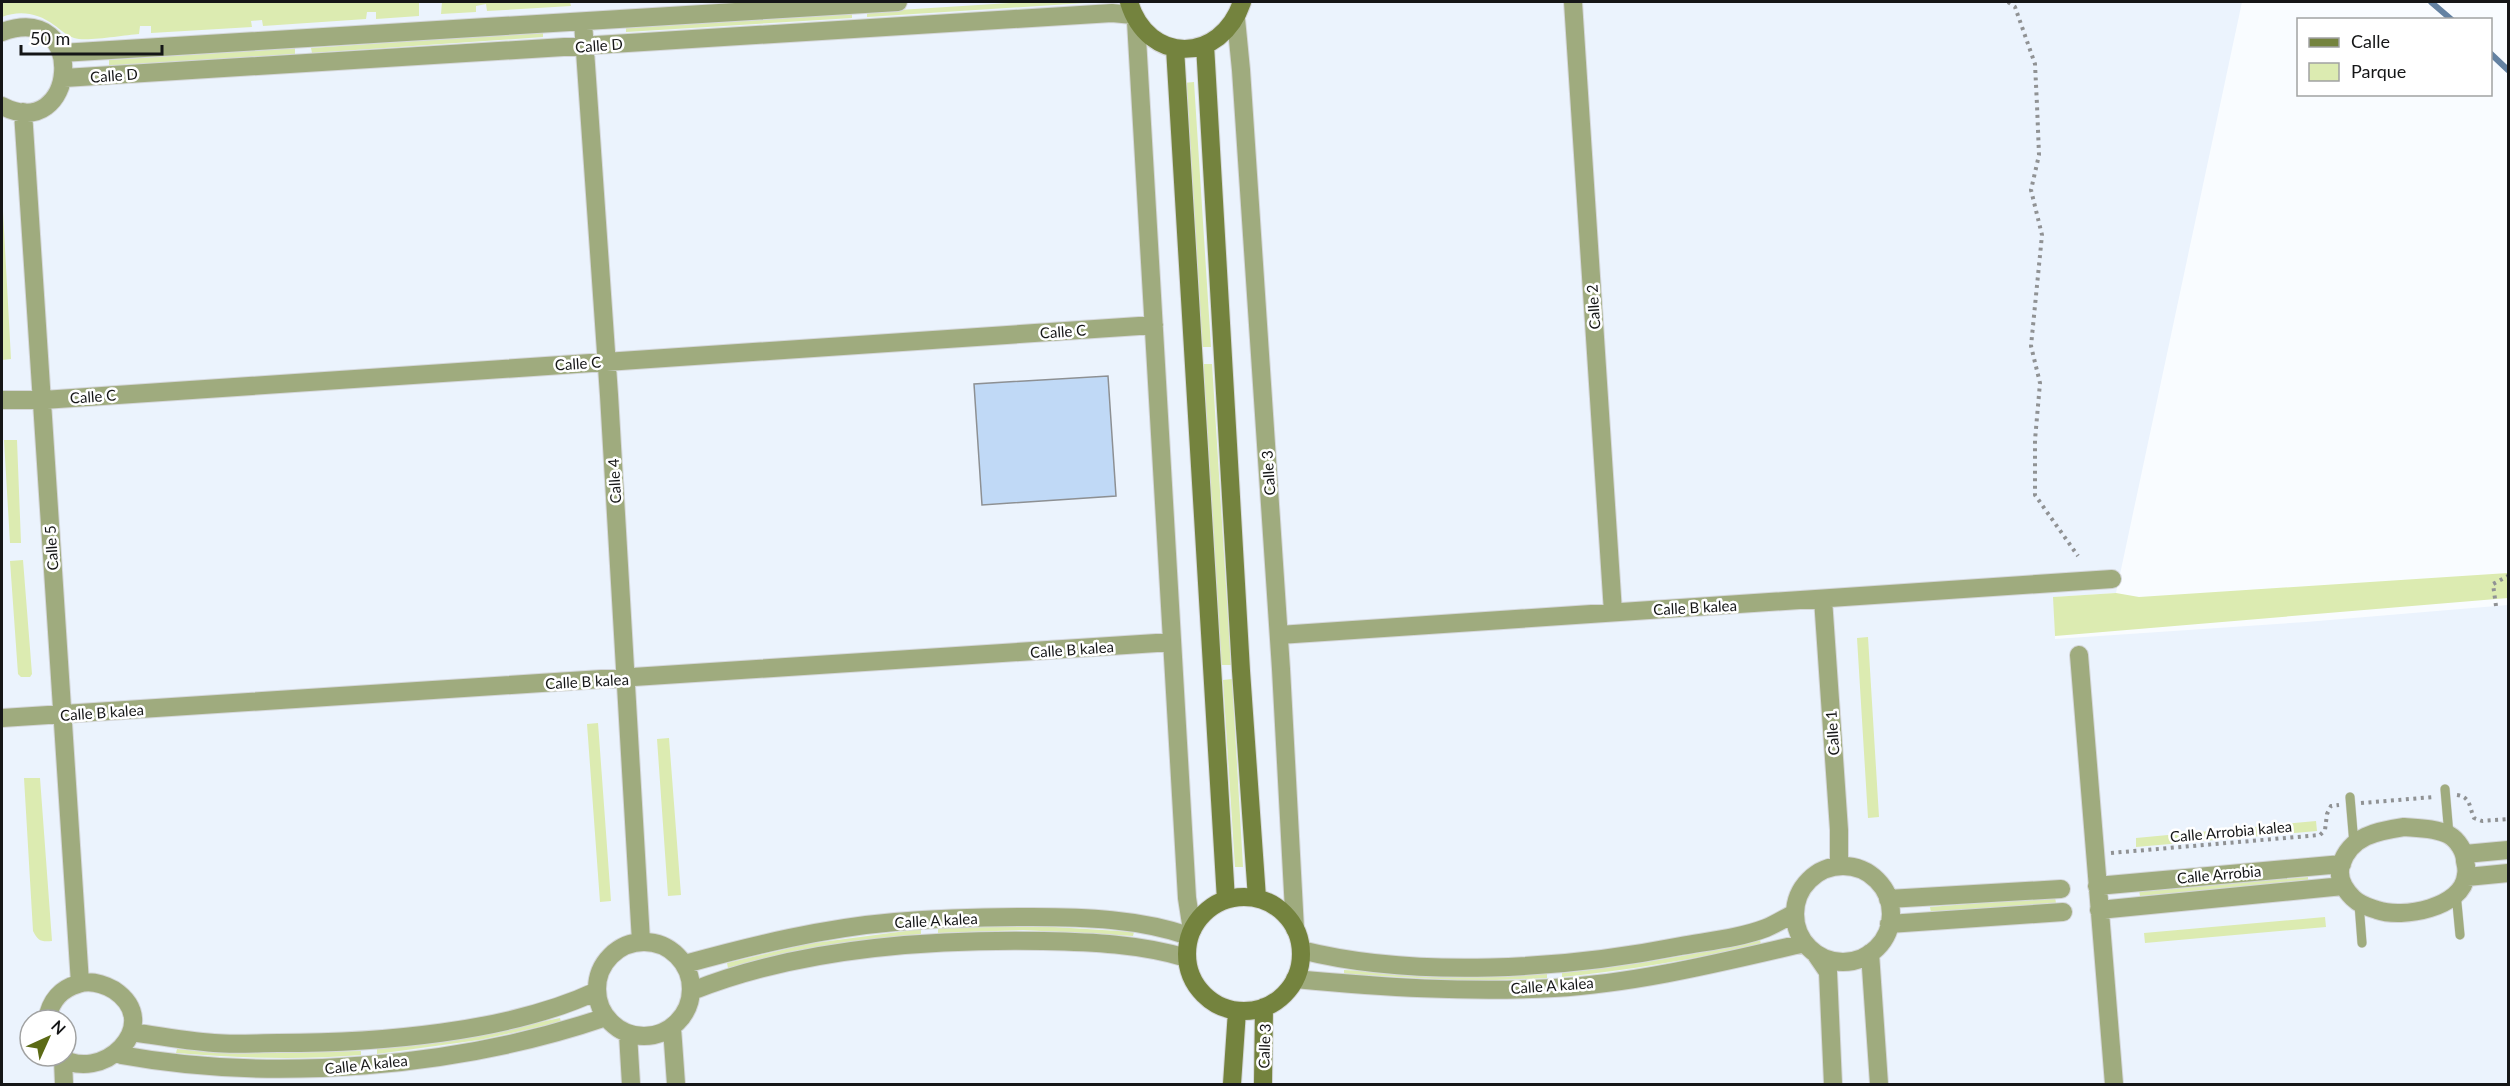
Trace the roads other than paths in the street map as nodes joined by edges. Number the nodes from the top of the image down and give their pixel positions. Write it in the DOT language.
graph roads {
  1 [pos="898,2"];
  2 [pos="1247,2"];
  3 [pos="1573,2"];
  4 [pos="1240,7"];
  5 [pos="1133,12"];
  6 [pos="583,22"];
  7 [pos="2,32"];
  8 [pos="1205,45"];
  9 [pos="585,46"];
  10 [pos="1174,48"];
  11 [pos="61,53"];
  12 [pos="64,78"];
  13 [pos="2,106"];
  14 [pos="24,112"];
  15 [pos="1154,325"];
  16 [pos="606,361"];
  17 [pos="2,400"];
  18 [pos="43,400"];
  19 [pos="2112,579"];
  20 [pos="1823,599"];
  21 [pos="1613,612"];
  22 [pos="1279,635"];
  23 [pos="1172,642"];
  24 [pos="2079,655"];
  25 [pos="626,679"];
  26 [pos="62,714"];
  27 [pos="2,718"];
  28 [pos="2445,789"];
  29 [pos="2350,797"];
  30 [pos="2449,835"];
  31 [pos="2354,844"];
  32 [pos="2508,850"];
  33 [pos="2465,854"];
  34 [pos="2342,864"];
  35 [pos="1839,866"];
  36 [pos="2508,873"];
  37 [pos="2467,877"];
  38 [pos="2097,886"];
  39 [pos="2343,886"];
  40 [pos="2061,889"];
  41 [pos="2456,893"];
  42 [pos="1257,898"];
  43 [pos="1888,899"];
  44 [pos="1226,900"];
  45 [pos="2358,904"];
  46 [pos="2099,910"];
  47 [pos="2063,912"];
  48 [pos="1795,913"];
  49 [pos="1889,924"];
  50 [pos="1295,929"];
  51 [pos="1191,933"];
  52 [pos="2460,935"];
  53 [pos="641,941"];
  54 [pos="2362,943"];
  55 [pos="1810,948"];
  56 [pos="1301,950"];
  57 [pos="1870,953"];
  58 [pos="1187,958"];
  59 [pos="685,964"];
  60 [pos="1295,979"];
  61 [pos="80,983"];
  62 [pos="597,991"];
  63 [pos="692,991"];
  64 [pos="1264,1007"];
  65 [pos="50,1008"];
  66 [pos="1237,1011"];
  67 [pos="606,1017"];
  68 [pos="672,1028"];
  69 [pos="132,1032"];
  70 [pos="628,1034"];
  71 [pos="111,1065"];
  72 [pos="78,1066"];
  73 [pos="62,1068"];
  74 [pos="64,1084"];
  75 [pos="631,1084"];
  76 [pos="676,1084"];
  77 [pos="1232,1084"];
  78 [pos="1263,1084"];
  79 [pos="1833,1084"];
  80 [pos="1879,1084"];
  81 [pos="2114,1084"];
  1 -- 6 [label="street, Calle D"];
  2 -- 4 [label="street"];
  3 -- 21 [label="street, Calle 2"];
  4 -- 8 [label="street"];
  4 -- 22 [label="street, Calle 3"];
  5 -- 9 [label="street, Calle D"];
  5 -- 10 [label="street"];
  5 -- 15 [label="street"];
  6 -- 9 [label="street, Calle 4"];
  6 -- 11 [label="street, Calle D"];
  7 -- 11 [label="street"];
  8 -- 10 [label="street"];
  8 -- 42 [label="street"];
  9 -- 12 [label="street, Calle D"];
  9 -- 16 [label="street, Calle 4"];
  10 -- 44 [label="street"];
  11 -- 12 [label="street"];
  12 -- 14 [label="street"];
  13 -- 14 [label="street"];
  14 -- 18 [label="street, Calle 5"];
  15 -- 16 [label="street, Calle C"];
  15 -- 23 [label="street"];
  16 -- 18 [label="street, Calle C"];
  16 -- 25 [label="street, Calle 4"];
  17 -- 18 [label="street, Calle C"];
  18 -- 26 [label="street, Calle 5"];
  19 -- 20 [label="street, Calle B kalea"];
  20 -- 21 [label="street, Calle B kalea"];
  20 -- 35 [label="street, Calle 1"];
  21 -- 22 [label="street, Calle B kalea"];
  22 -- 50 [label="street, Calle 3"];
  23 -- 25 [label="street, Calle B kalea"];
  23 -- 51 [label="street"];
  24 -- 38 [label="street"];
  25 -- 26 [label="street, Calle B kalea"];
  25 -- 53 [label="street, Calle 4"];
  26 -- 27 [label="street, Calle B kalea"];
  26 -- 61 [label="street, Calle 5"];
  28 -- 30 [label="lane"];
  29 -- 31 [label="lane"];
  30 -- 31 [label="street"];
  30 -- 33 [label="street"];
  31 -- 34 [label="street"];
  32 -- 33 [label="street"];
  33 -- 37 [label="street"];
  34 -- 38 [label="street, Calle Arrobia"];
  34 -- 39 [label="street"];
  35 -- 43 [label="street"];
  35 -- 48 [label="street"];
  36 -- 37 [label="street"];
  37 -- 41 [label="street"];
  38 -- 46 [label="street"];
  39 -- 45 [label="street"];
  39 -- 46 [label="street, Calle Arrobia"];
  40 -- 43 [label="street"];
  41 -- 45 [label="street"];
  41 -- 52 [label="lane"];
  42 -- 44 [label="street"];
  42 -- 50 [label="street"];
  43 -- 49 [label="street"];
  44 -- 51 [label="street"];
  45 -- 54 [label="lane"];
  46 -- 81 [label="street"];
  47 -- 49 [label="street"];
  48 -- 55 [label="street"];
  48 -- 56 [label="street, Calle A kalea"];
  49 -- 57 [label="street"];
  50 -- 56 [label="street"];
  51 -- 58 [label="street"];
  51 -- 59 [label="street, Calle A kalea"];
  53 -- 59 [label="street"];
  53 -- 62 [label="street"];
  55 -- 57 [label="street"];
  55 -- 60 [label="street, Calle A kalea"];
  55 -- 79 [label="street"];
  56 -- 60 [label="street"];
  57 -- 80 [label="street"];
  58 -- 63 [label="street, Calle A kalea"];
  58 -- 66 [label="street"];
  59 -- 63 [label="street"];
  60 -- 64 [label="street"];
  61 -- 65 [label="street"];
  61 -- 69 [label="street"];
  62 -- 67 [label="street"];
  62 -- 69 [label="street, Calle A kalea"];
  63 -- 68 [label="street"];
  64 -- 66 [label="street"];
  64 -- 78 [label="street, Calle 3"];
  66 -- 77 [label="street, Calle 3"];
  67 -- 70 [label="street"];
  67 -- 71 [label="street, Calle A kalea"];
  68 -- 70 [label="street"];
  68 -- 76 [label="street"];
  69 -- 71 [label="street"];
  70 -- 75 [label="street"];
  71 -- 72 [label="street, Calle A kalea"];
  73 -- 74 [label="street"];
}
